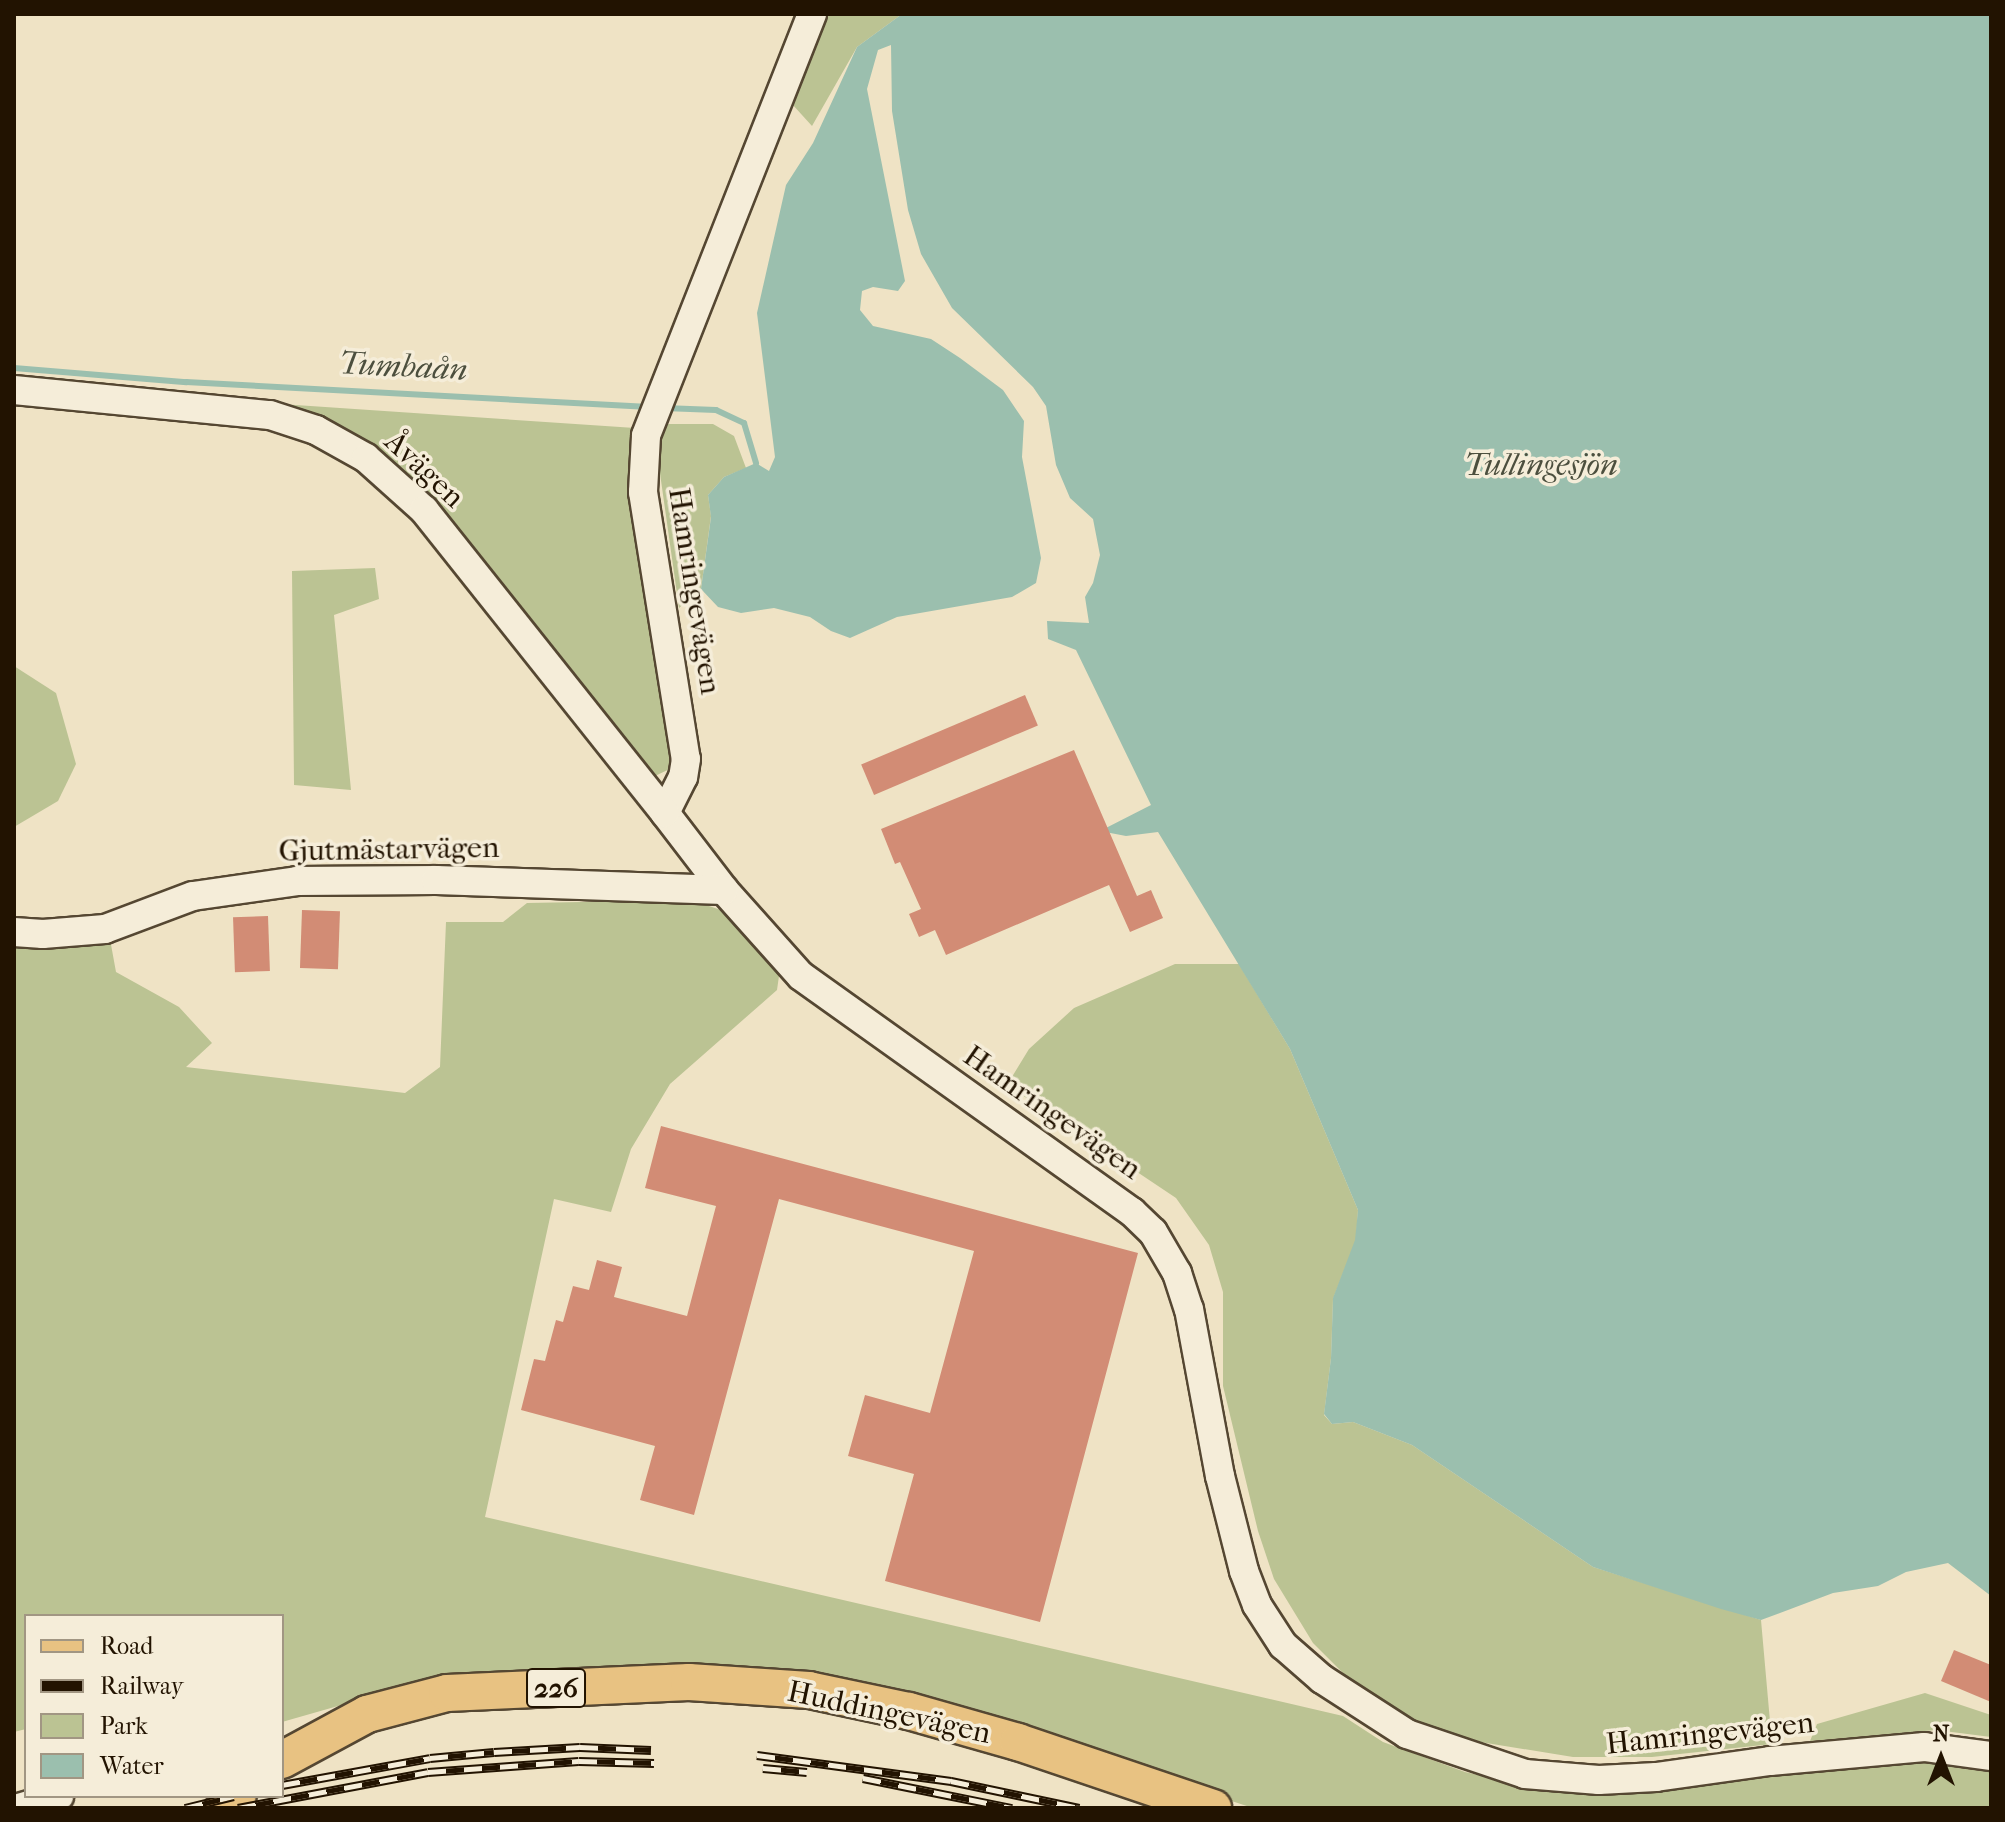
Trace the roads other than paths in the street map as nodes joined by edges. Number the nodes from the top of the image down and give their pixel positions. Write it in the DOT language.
graph roads {
  1 [pos="812,14"];
  2 [pos="14,390"];
  3 [pos="665,813"];
  4 [pos="724,890"];
  5 [pos="14,932"];
  6 [pos="1991,1756"];
  7 [pos="284,1759"];
  8 [pos="52,1798"];
  9 [pos="19,1808"];
  10 [pos="1213,1808"];
  1 -- 3 [label="street, Hamringevägen"];
  2 -- 3 [label="street, Åvägen"];
  3 -- 4 [label="street, Hamringevägen"];
  4 -- 5 [label="street, Gjutmästarvägen"];
  4 -- 6 [label="street, Hamringevägen"];
  7 -- 10 [label="main road, Huddingevägen / 226"];
  8 -- 9 [label="street"];
}
